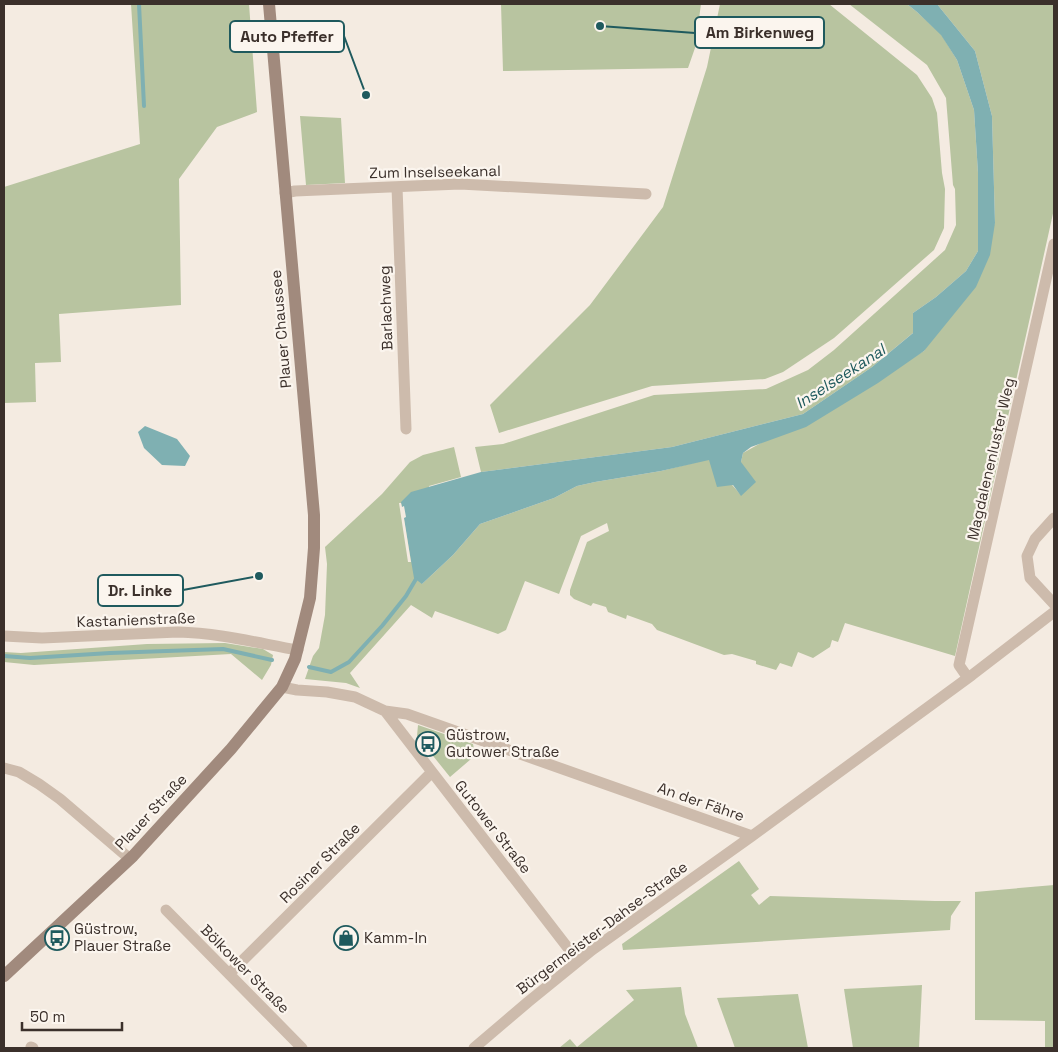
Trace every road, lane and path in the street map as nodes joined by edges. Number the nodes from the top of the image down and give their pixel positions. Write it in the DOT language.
graph roads {
  1 [pos="269,4"];
  2 [pos="396,187"];
  3 [pos="285,193"];
  4 [pos="646,194"];
  5 [pos="1054,244"];
  6 [pos="406,429"];
  7 [pos="1054,518"];
  8 [pos="1054,604"];
  9 [pos="1054,612"];
  10 [pos="4,636"];
  11 [pos="298,650"];
  12 [pos="968,678"];
  13 [pos="282,687"];
  14 [pos="385,711"];
  15 [pos="4,768"];
  16 [pos="432,772"];
  17 [pos="752,836"];
  18 [pos="130,859"];
  19 [pos="166,910"];
  20 [pos="578,961"];
  21 [pos="229,974"];
  22 [pos="4,976"];
  23 [pos="302,1048"];
  24 [pos="474,1048"];
  1 -- 3 [label="main road, Plauer Chaussee"];
  2 -- 3 [label="street, Zum Inselseekanal"];
  2 -- 4 [label="street, Zum Inselseekanal"];
  2 -- 6 [label="street, Barlachweg"];
  3 -- 11 [label="main road, Plauer Chaussee"];
  5 -- 12 [label="street, Magdalenenluster Weg"];
  7 -- 8 [label="street"];
  9 -- 12 [label="street, An der Fähre"];
  10 -- 11 [label="street, Kastanienstraße"];
  11 -- 13 [label="main road, Plauer Straße"];
  12 -- 17 [label="street, An der Fähre"];
  13 -- 14 [label="street, An der Fähre"];
  13 -- 18 [label="main road, Plauer Straße"];
  14 -- 16 [label="street, Gutower Straße"];
  14 -- 17 [label="street, An der Fähre"];
  15 -- 18 [label="street"];
  16 -- 20 [label="street, Gutower Straße"];
  16 -- 21 [label="street, Rosiner Straße"];
  17 -- 20 [label="street, Bürgermeister-Dahse-Straße"];
  18 -- 22 [label="main road, Plauer Straße"];
  19 -- 21 [label="street, Bölkower Straße"];
  20 -- 24 [label="street, Bürgermeister-Dahse-Straße"];
  21 -- 23 [label="street, Bölkower Straße"];
}
